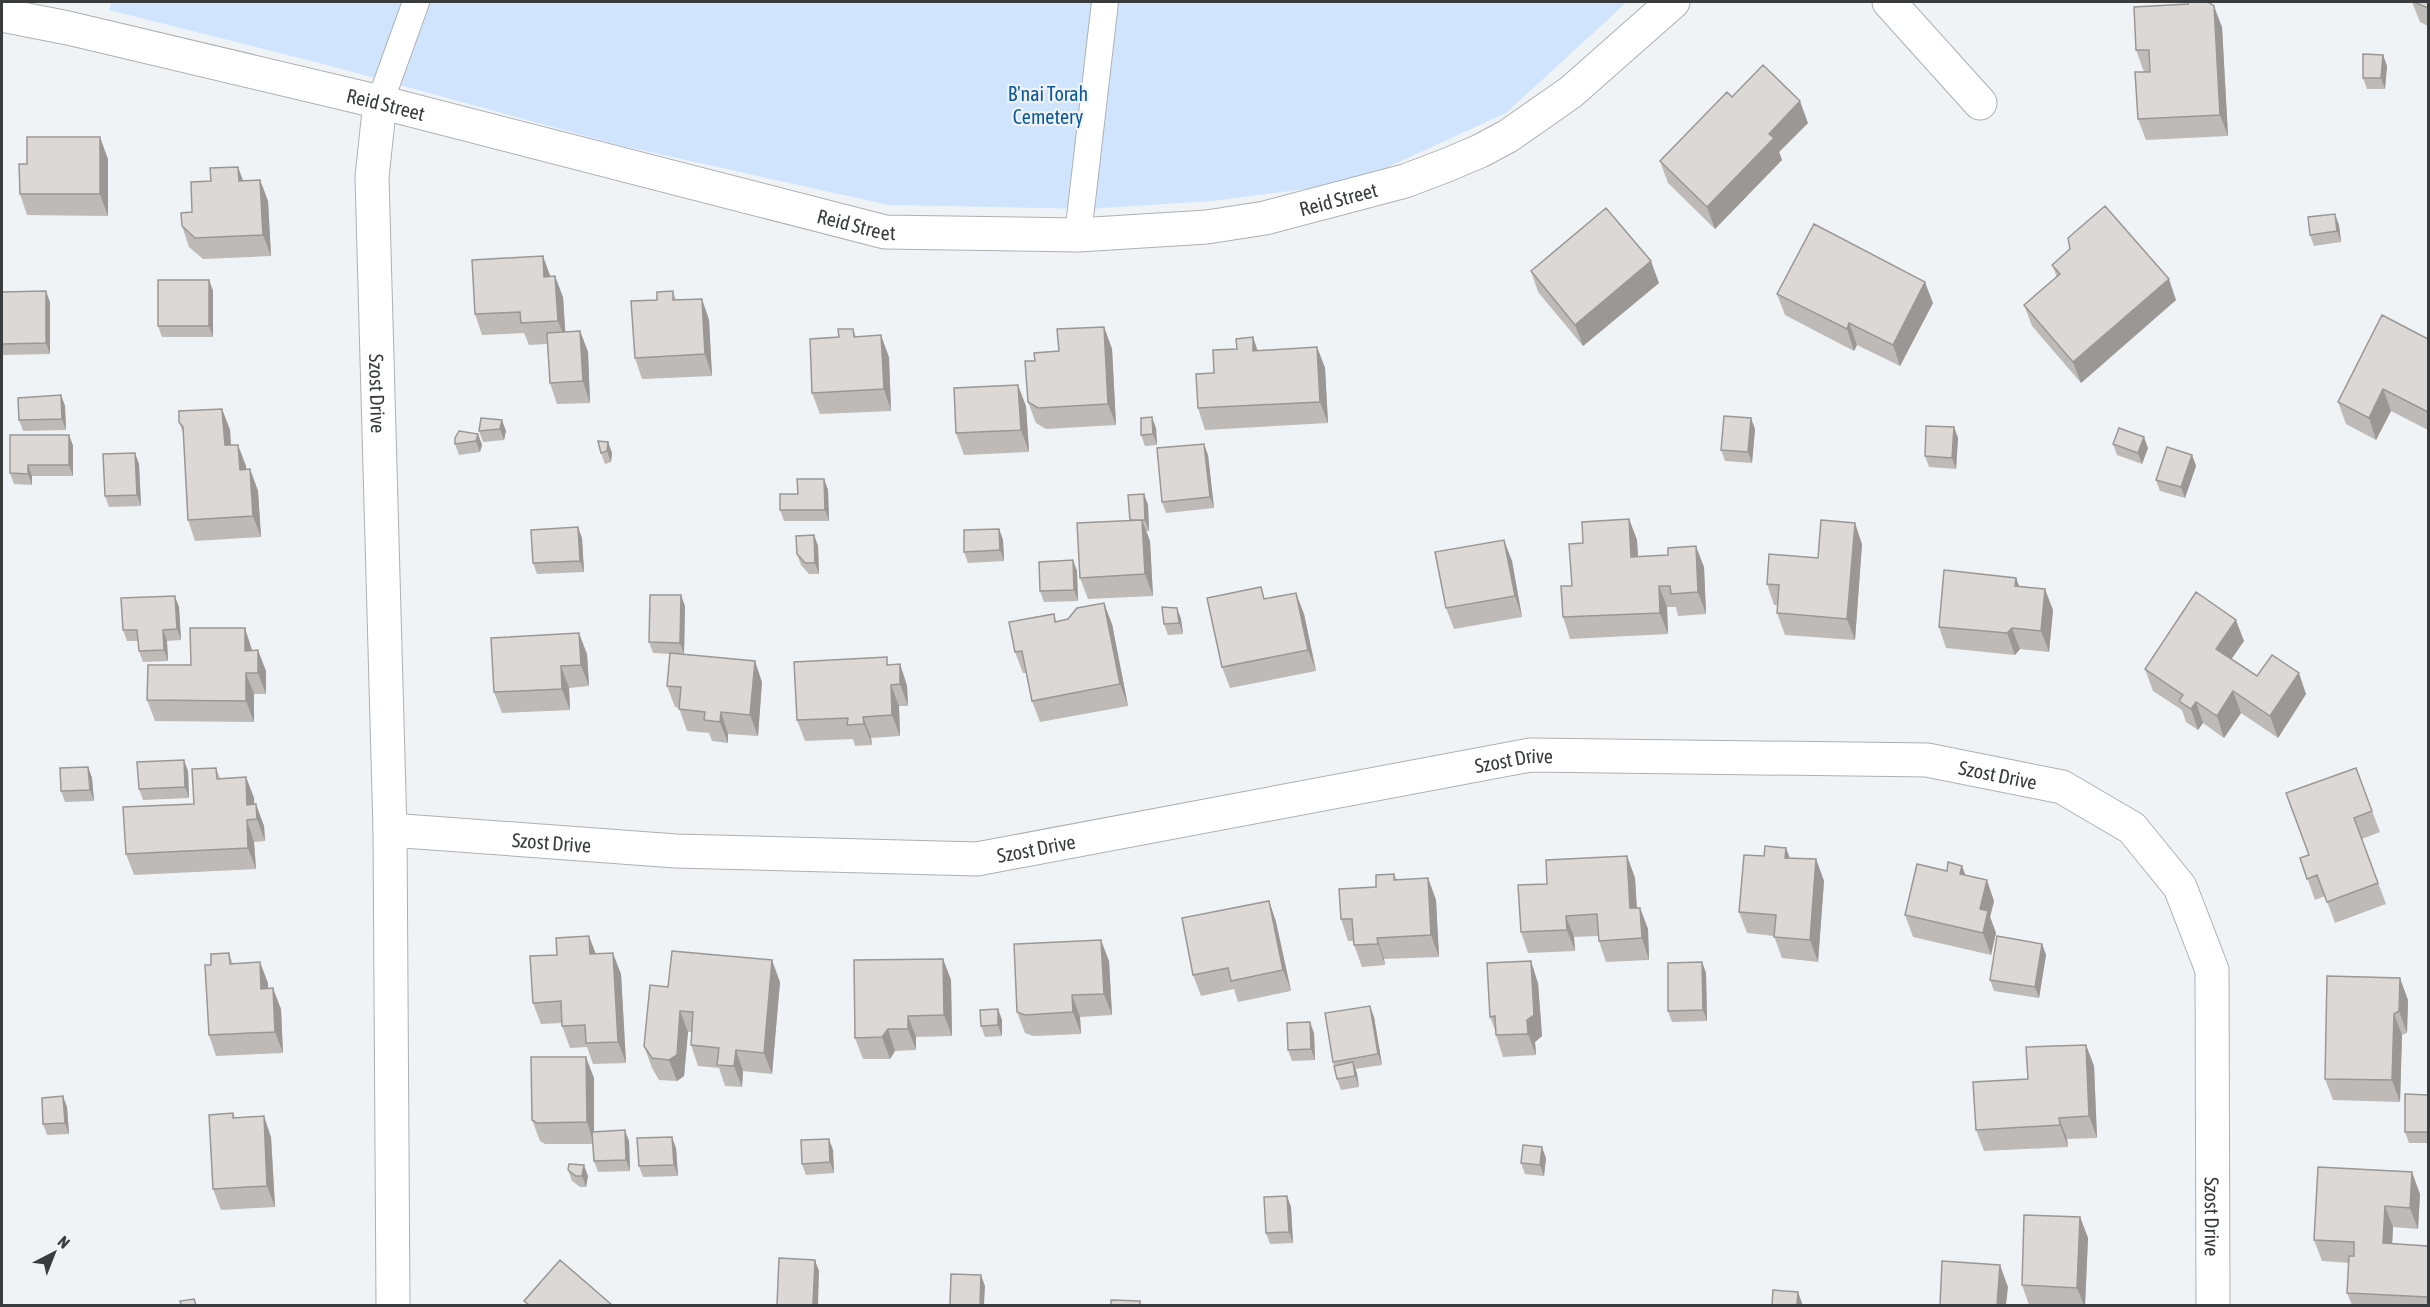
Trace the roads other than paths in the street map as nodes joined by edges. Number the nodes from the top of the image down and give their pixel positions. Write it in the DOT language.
graph roads {
  1 [pos="416,2"];
  2 [pos="1105,2"];
  3 [pos="1673,2"];
  4 [pos="1889,2"];
  5 [pos="2,15"];
  6 [pos="380,102"];
  7 [pos="1980,103"];
  8 [pos="1078,235"];
  9 [pos="390,830"];
  10 [pos="393,1305"];
  11 [pos="2213,1305"];
  1 -- 6 [label="lane"];
  2 -- 8 [label="lane"];
  3 -- 8 [label="street, Reid Street"];
  4 -- 7 [label="street"];
  5 -- 6 [label="street, Reid Street"];
  6 -- 8 [label="street, Reid Street"];
  6 -- 9 [label="street, Szost Drive"];
  9 -- 10 [label="street, Szost Drive"];
  9 -- 11 [label="street, Szost Drive"];
}
